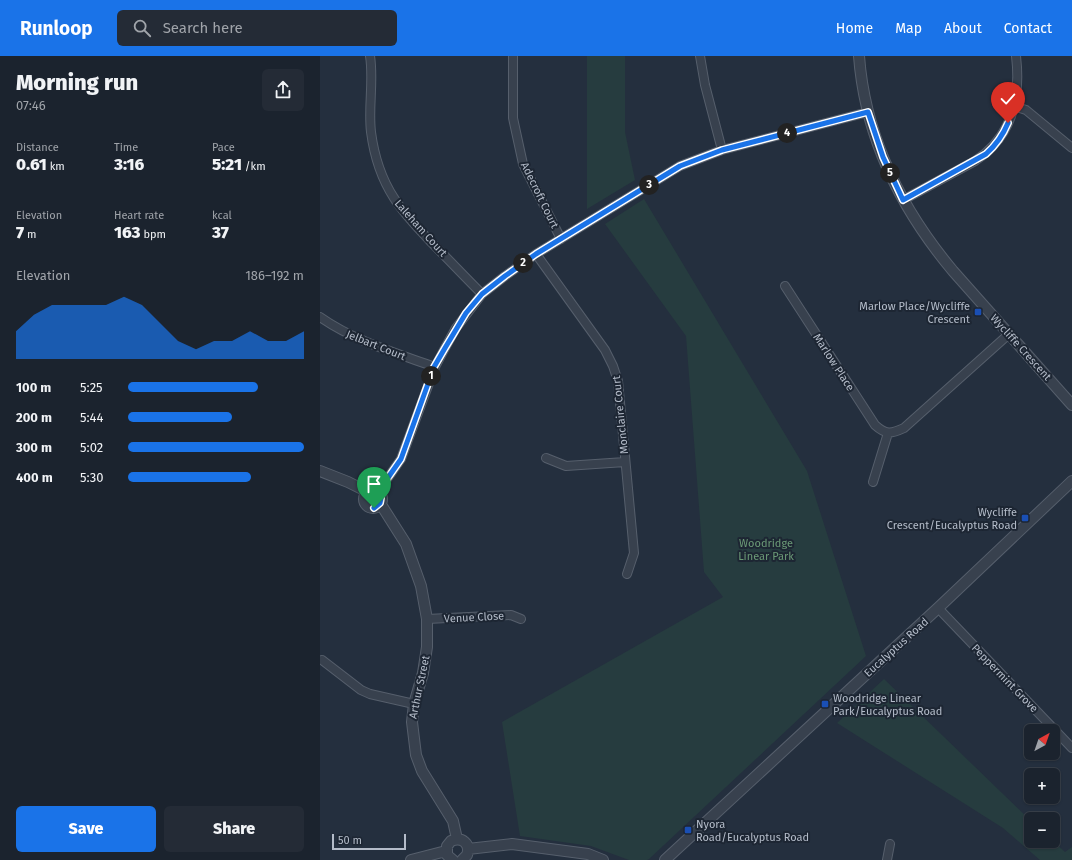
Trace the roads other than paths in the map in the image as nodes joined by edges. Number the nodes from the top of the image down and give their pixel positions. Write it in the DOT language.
graph roads {
  1 [pos="370,56"];
  2 [pos="513,56"];
  3 [pos="700,56"];
  4 [pos="859,56"];
  5 [pos="1016,56"];
  6 [pos="1014,106"];
  7 [pos="868,112"];
  8 [pos="1072,148"];
  9 [pos="722,150"];
  10 [pos="903,200"];
  11 [pos="561,239"];
  12 [pos="536,254"];
  13 [pos="785,286"];
  14 [pos="482,294"];
  15 [pos="320,318"];
  16 [pos="1009,334"];
  17 [pos="434,367"];
  18 [pos="1072,405"];
  19 [pos="888,433"];
  20 [pos="546,458"];
  21 [pos="625,462"];
  22 [pos="320,471"];
  23 [pos="1072,481"];
  24 [pos="873,482"];
  25 [pos="370,494"];
  26 [pos="378,505"];
  27 [pos="627,574"];
  28 [pos="938,608"];
  29 [pos="521,619"];
  30 [pos="427,620"];
  31 [pos="322,660"];
  32 [pos="414,704"];
  33 [pos="1072,748"];
  34 [pos="457,839"];
  35 [pos="890,844"];
  36 [pos="468,849"];
  37 [pos="446,850"];
  38 [pos="412,860"];
  39 [pos="453,860"];
  40 [pos="462,860"];
  41 [pos="603,860"];
  42 [pos="665,860"];
  43 [pos="887,860"];
  1 -- 14 [label="street, Laleham Court"];
  2 -- 11 [label="street, Adecroft Court"];
  3 -- 9 [label="street"];
  4 -- 7 [label="street, Wycliffe Crescent"];
  5 -- 6 [label="street"];
  6 -- 8 [label="street"];
  6 -- 10 [label="street"];
  7 -- 9 [label="street"];
  7 -- 10 [label="street, Wycliffe Crescent"];
  9 -- 11 [label="street"];
  10 -- 16 [label="street, Wycliffe Crescent"];
  11 -- 12 [label="street"];
  12 -- 14 [label="street"];
  12 -- 21 [label="street, Monclaire Court"];
  13 -- 19 [label="street, Marlow Place"];
  14 -- 17 [label="street"];
  15 -- 17 [label="street, Jelbart Court"];
  16 -- 18 [label="street, Wycliffe Crescent"];
  16 -- 19 [label="street"];
  17 -- 25 [label="street"];
  19 -- 24 [label="street"];
  20 -- 21 [label="street"];
  21 -- 27 [label="street, Monclaire Court"];
  22 -- 25 [label="street"];
  23 -- 28 [label="street, Eucalyptus Road"];
  25 -- 26 [label="street"];
  25 -- 26 [label="street"];
  26 -- 30 [label="street, Arthur Street"];
  28 -- 33 [label="street, Peppermint Grove"];
  28 -- 42 [label="street, Eucalyptus Road"];
  29 -- 30 [label="street, Venue Close"];
  30 -- 32 [label="street, Arthur Street"];
  31 -- 32 [label="street"];
  32 -- 34 [label="street, Arthur Street"];
  34 -- 36 [label="street"];
  34 -- 37 [label="street"];
  35 -- 43 [label="street"];
  36 -- 40 [label="street"];
  36 -- 41 [label="street"];
  37 -- 38 [label="street"];
  37 -- 39 [label="street"];
}
